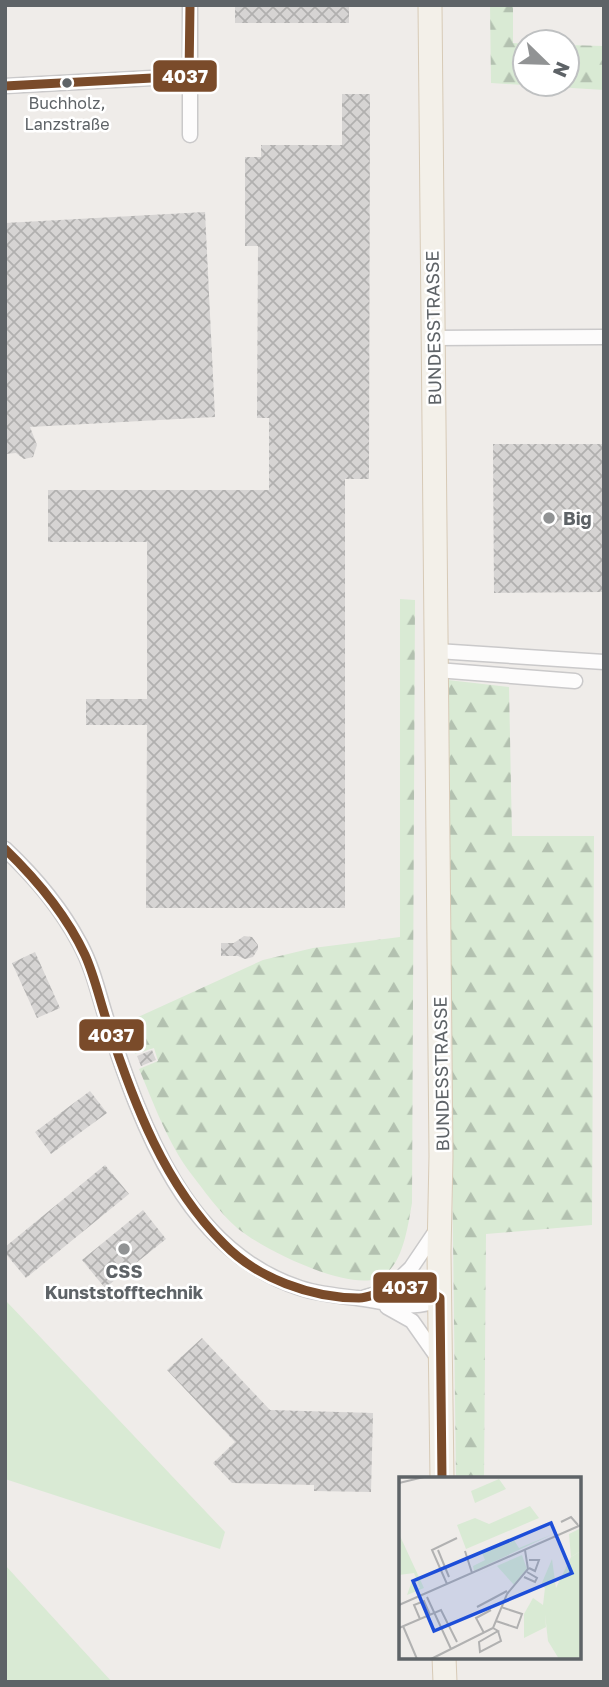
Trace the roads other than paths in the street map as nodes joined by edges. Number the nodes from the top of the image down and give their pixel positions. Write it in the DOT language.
graph roads {
  1 [pos="190,5"];
  2 [pos="430,5"];
  3 [pos="190,76"];
  4 [pos="5,86"];
  5 [pos="190,135"];
  6 [pos="604,337"];
  7 [pos="433,338"];
  8 [pos="437,660"];
  9 [pos="604,662"];
  10 [pos="575,681"];
  11 [pos="5,849"];
  12 [pos="440,1226"];
  13 [pos="389,1289"];
  14 [pos="363,1298"];
  15 [pos="440,1298"];
  16 [pos="440,1363"];
  17 [pos="442,1477"];
  18 [pos="444,1659"];
  19 [pos="445,1682"];
  1 -- 3 [label="street"];
  2 -- 7 [label="main road, BUNDESSTRASSE"];
  3 -- 4 [label="street"];
  3 -- 5 [label="street"];
  6 -- 7 [label="street"];
  7 -- 8 [label="main road, BUNDESSTRASSE"];
  8 -- 9 [label="street"];
  8 -- 10 [label="street"];
  8 -- 12 [label="main road, BUNDESSTRASSE"];
  11 -- 14 [label="street"];
  12 -- 13 [label="street"];
  12 -- 15 [label="main road, BUNDESSTRASSE"];
  13 -- 14 [label="street"];
  13 -- 15 [label="street"];
  14 -- 15 [label="street"];
  14 -- 16 [label="street"];
  15 -- 16 [label="main road, BUNDESSTRASSE"];
  16 -- 17 [label="main road, BUNDESSTRASSE"];
  18 -- 19 [label="main road"];
}
